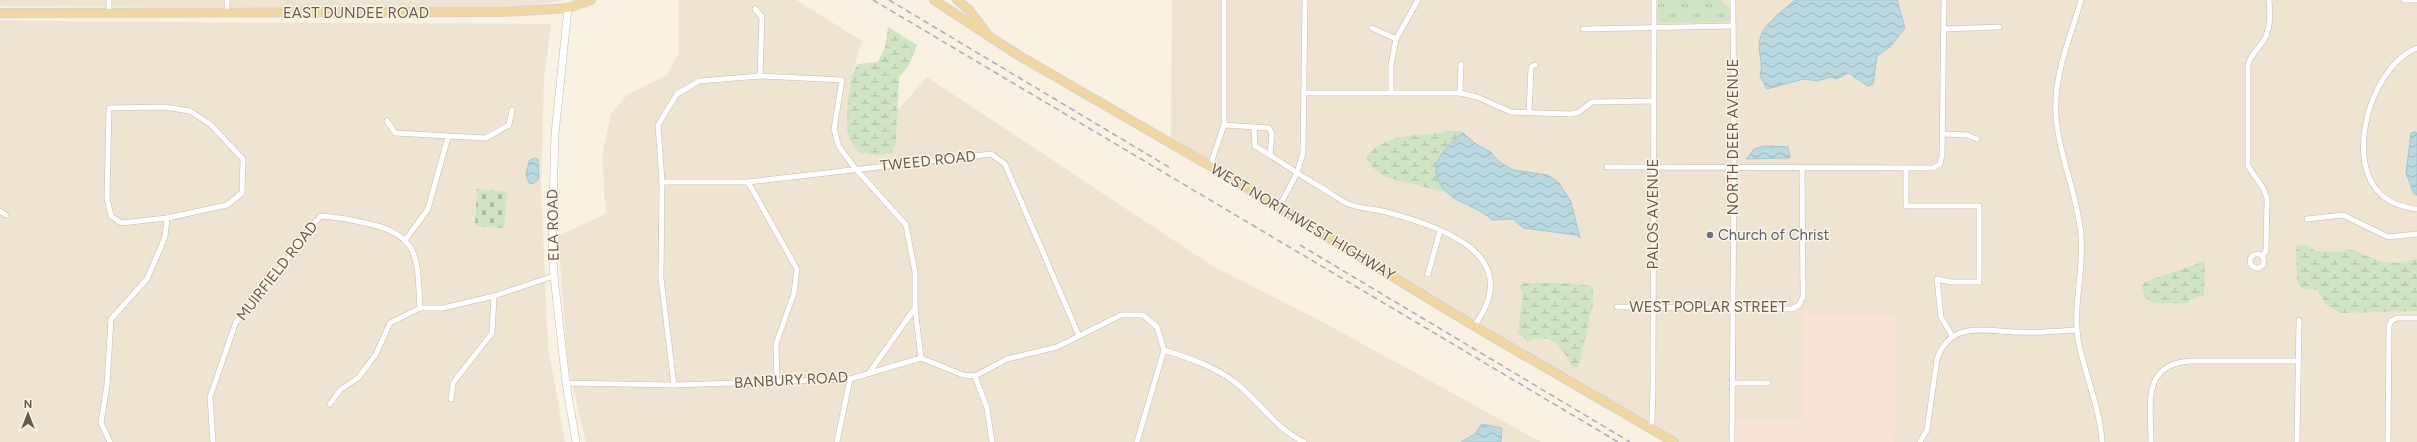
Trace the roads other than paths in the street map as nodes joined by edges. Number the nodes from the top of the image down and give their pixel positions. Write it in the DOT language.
graph roads {
  1 [pos="109,0"];
  2 [pos="227,0"];
  3 [pos="591,0"];
  4 [pos="926,0"];
  5 [pos="934,0"];
  6 [pos="957,0"];
  7 [pos="1224,0"];
  8 [pos="1305,0"];
  9 [pos="1418,0"];
  10 [pos="1654,0"];
  11 [pos="1733,0"];
  12 [pos="1944,0"];
  13 [pos="2081,0"];
  14 [pos="2269,0"];
  15 [pos="2404,0"];
  16 [pos="2417,0"];
  17 [pos="568,4"];
  18 [pos="942,7"];
  19 [pos="755,8"];
  20 [pos="109,11"];
  21 [pos="0,12"];
  22 [pos="228,12"];
  23 [pos="1733,26"];
  24 [pos="1655,27"];
  25 [pos="1372,28"];
  26 [pos="1999,28"];
  27 [pos="1583,29"];
  28 [pos="1944,29"];
  29 [pos="990,37"];
  30 [pos="1396,39"];
  31 [pos="2417,48"];
  32 [pos="1461,64"];
  33 [pos="1535,65"];
  34 [pos="760,76"];
  35 [pos="1305,93"];
  36 [pos="1391,93"];
  37 [pos="1460,93"];
  38 [pos="1654,101"];
  39 [pos="512,110"];
  40 [pos="1529,113"];
  41 [pos="387,121"];
  42 [pos="1224,125"];
  43 [pos="1254,127"];
  44 [pos="1944,134"];
  45 [pos="448,137"];
  46 [pos="1977,139"];
  47 [pos="1270,155"];
  48 [pos="1210,166"];
  49 [pos="1607,167"];
  50 [pos="856,168"];
  51 [pos="1654,168"];
  52 [pos="1734,168"];
  53 [pos="1802,168"];
  54 [pos="1906,168"];
  55 [pos="1297,173"];
  56 [pos="662,182"];
  57 [pos="748,182"];
  58 [pos="1279,207"];
  59 [pos="2417,209"];
  60 [pos="0,211"];
  61 [pos="6,215"];
  62 [pos="166,218"];
  63 [pos="2307,219"];
  64 [pos="1440,231"];
  65 [pos="2417,234"];
  66 [pos="406,240"];
  67 [pos="2262,256"];
  68 [pos="1428,274"];
  69 [pos="554,276"];
  70 [pos="494,296"];
  71 [pos="1617,307"];
  72 [pos="1653,307"];
  73 [pos="420,308"];
  74 [pos="915,308"];
  75 [pos="1731,308"];
  76 [pos="2417,318"];
  77 [pos="2299,320"];
  78 [pos="1474,326"];
  79 [pos="2077,330"];
  80 [pos="1079,336"];
  81 [pos="1953,337"];
  82 [pos="1164,350"];
  83 [pos="921,358"];
  84 [pos="2297,362"];
  85 [pos="869,373"];
  86 [pos="975,376"];
  87 [pos="850,379"];
  88 [pos="776,382"];
  89 [pos="566,383"];
  90 [pos="1732,383"];
  91 [pos="1768,383"];
  92 [pos="674,385"];
  93 [pos="451,399"];
  94 [pos="330,404"];
  95 [pos="1649,428"];
  96 [pos="110,442"];
  97 [pos="213,442"];
  98 [pos="576,442"];
  99 [pos="837,442"];
  100 [pos="992,442"];
  101 [pos="1137,442"];
  102 [pos="1304,442"];
  103 [pos="1674,442"];
  104 [pos="1732,442"];
  105 [pos="1920,442"];
  106 [pos="2102,442"];
  107 [pos="2151,442"];
  108 [pos="2297,442"];
  109 [pos="2388,442"];
  1 -- 20 [label="street"];
  2 -- 22 [label="street"];
  3 -- 17 [label="main road, EAST DUNDEE ROAD"];
  4 -- 18 [label="main road"];
  5 -- 18 [label="main road, WEST NORTHWEST HIGHWAY"];
  6 -- 29 [label="main road"];
  7 -- 42 [label="street"];
  8 -- 35 [label="street"];
  9 -- 30 [label="street"];
  10 -- 24 [label="street, PALOS AVENUE"];
  11 -- 23 [label="street, NORTH DEER AVENUE"];
  12 -- 28 [label="street"];
  13 -- 79 [label="street"];
  14 -- 67 [label="street"];
  15 -- 16 [label="street"];
  17 -- 22 [label="main road, EAST DUNDEE ROAD"];
  17 -- 69 [label="main road, ELA ROAD"];
  18 -- 29 [label="main road, WEST NORTHWEST HIGHWAY"];
  19 -- 34 [label="street"];
  20 -- 21 [label="main road, EAST DUNDEE ROAD"];
  20 -- 22 [label="main road, EAST DUNDEE ROAD"];
  23 -- 24 [label="street"];
  23 -- 52 [label="street, NORTH DEER AVENUE"];
  24 -- 27 [label="street"];
  24 -- 38 [label="street, PALOS AVENUE"];
  25 -- 30 [label="street"];
  26 -- 28 [label="street"];
  28 -- 44 [label="street"];
  29 -- 48 [label="main road, WEST NORTHWEST HIGHWAY"];
  30 -- 36 [label="street"];
  31 -- 59 [label="street"];
  32 -- 37 [label="street"];
  33 -- 40 [label="street"];
  34 -- 50 [label="street"];
  34 -- 56 [label="street"];
  35 -- 36 [label="street"];
  35 -- 55 [label="street"];
  36 -- 37 [label="street"];
  37 -- 40 [label="street"];
  38 -- 40 [label="street"];
  38 -- 51 [label="street, PALOS AVENUE"];
  39 -- 45 [label="street"];
  41 -- 45 [label="street"];
  42 -- 43 [label="street"];
  42 -- 48 [label="street"];
  43 -- 47 [label="street"];
  43 -- 47 [label="street"];
  44 -- 46 [label="street"];
  44 -- 54 [label="street"];
  45 -- 66 [label="street"];
  47 -- 55 [label="street"];
  48 -- 58 [label="main road, WEST NORTHWEST HIGHWAY"];
  49 -- 51 [label="street"];
  50 -- 57 [label="street, TWEED ROAD"];
  50 -- 74 [label="street"];
  50 -- 80 [label="street, TWEED ROAD"];
  51 -- 52 [label="street"];
  51 -- 72 [label="street, PALOS AVENUE"];
  52 -- 53 [label="street"];
  52 -- 75 [label="street, NORTH DEER AVENUE"];
  53 -- 54 [label="street"];
  53 -- 75 [label="street, WEST POPLAR STREET"];
  54 -- 81 [label="street"];
  55 -- 58 [label="street"];
  55 -- 64 [label="street"];
  56 -- 57 [label="street, TWEED ROAD"];
  56 -- 92 [label="street"];
  57 -- 88 [label="street"];
  58 -- 78 [label="main road, WEST NORTHWEST HIGHWAY"];
  60 -- 61 [label="street"];
  62 -- 62 [label="street"];
  62 -- 96 [label="street"];
  63 -- 65 [label="street"];
  64 -- 68 [label="street"];
  64 -- 78 [label="street"];
  66 -- 73 [label="street"];
  66 -- 97 [label="street, MUIRFIELD ROAD"];
  69 -- 70 [label="street"];
  69 -- 89 [label="main road, ELA ROAD"];
  70 -- 73 [label="street"];
  70 -- 93 [label="street"];
  71 -- 72 [label="street, WEST POPLAR STREET"];
  72 -- 75 [label="street, WEST POPLAR STREET"];
  72 -- 95 [label="street, PALOS AVENUE"];
  73 -- 94 [label="street"];
  74 -- 83 [label="street"];
  74 -- 85 [label="street"];
  75 -- 90 [label="street, NORTH DEER AVENUE"];
  76 -- 109 [label="street"];
  77 -- 84 [label="street"];
  78 -- 95 [label="main road, WEST NORTHWEST HIGHWAY"];
  79 -- 81 [label="street"];
  79 -- 106 [label="street"];
  80 -- 82 [label="street"];
  80 -- 86 [label="street"];
  81 -- 105 [label="street"];
  82 -- 101 [label="street"];
  82 -- 102 [label="street"];
  83 -- 85 [label="street, BANBURY ROAD"];
  83 -- 86 [label="street"];
  84 -- 107 [label="street"];
  84 -- 108 [label="street"];
  85 -- 87 [label="street, BANBURY ROAD"];
  86 -- 100 [label="street"];
  87 -- 88 [label="street, BANBURY ROAD"];
  87 -- 99 [label="street"];
  88 -- 92 [label="street, BANBURY ROAD"];
  89 -- 92 [label="street, BANBURY ROAD"];
  89 -- 98 [label="main road, ELA ROAD"];
  90 -- 91 [label="street"];
  90 -- 104 [label="street, NORTH DEER AVENUE"];
  95 -- 103 [label="main road, WEST NORTHWEST HIGHWAY"];
}
